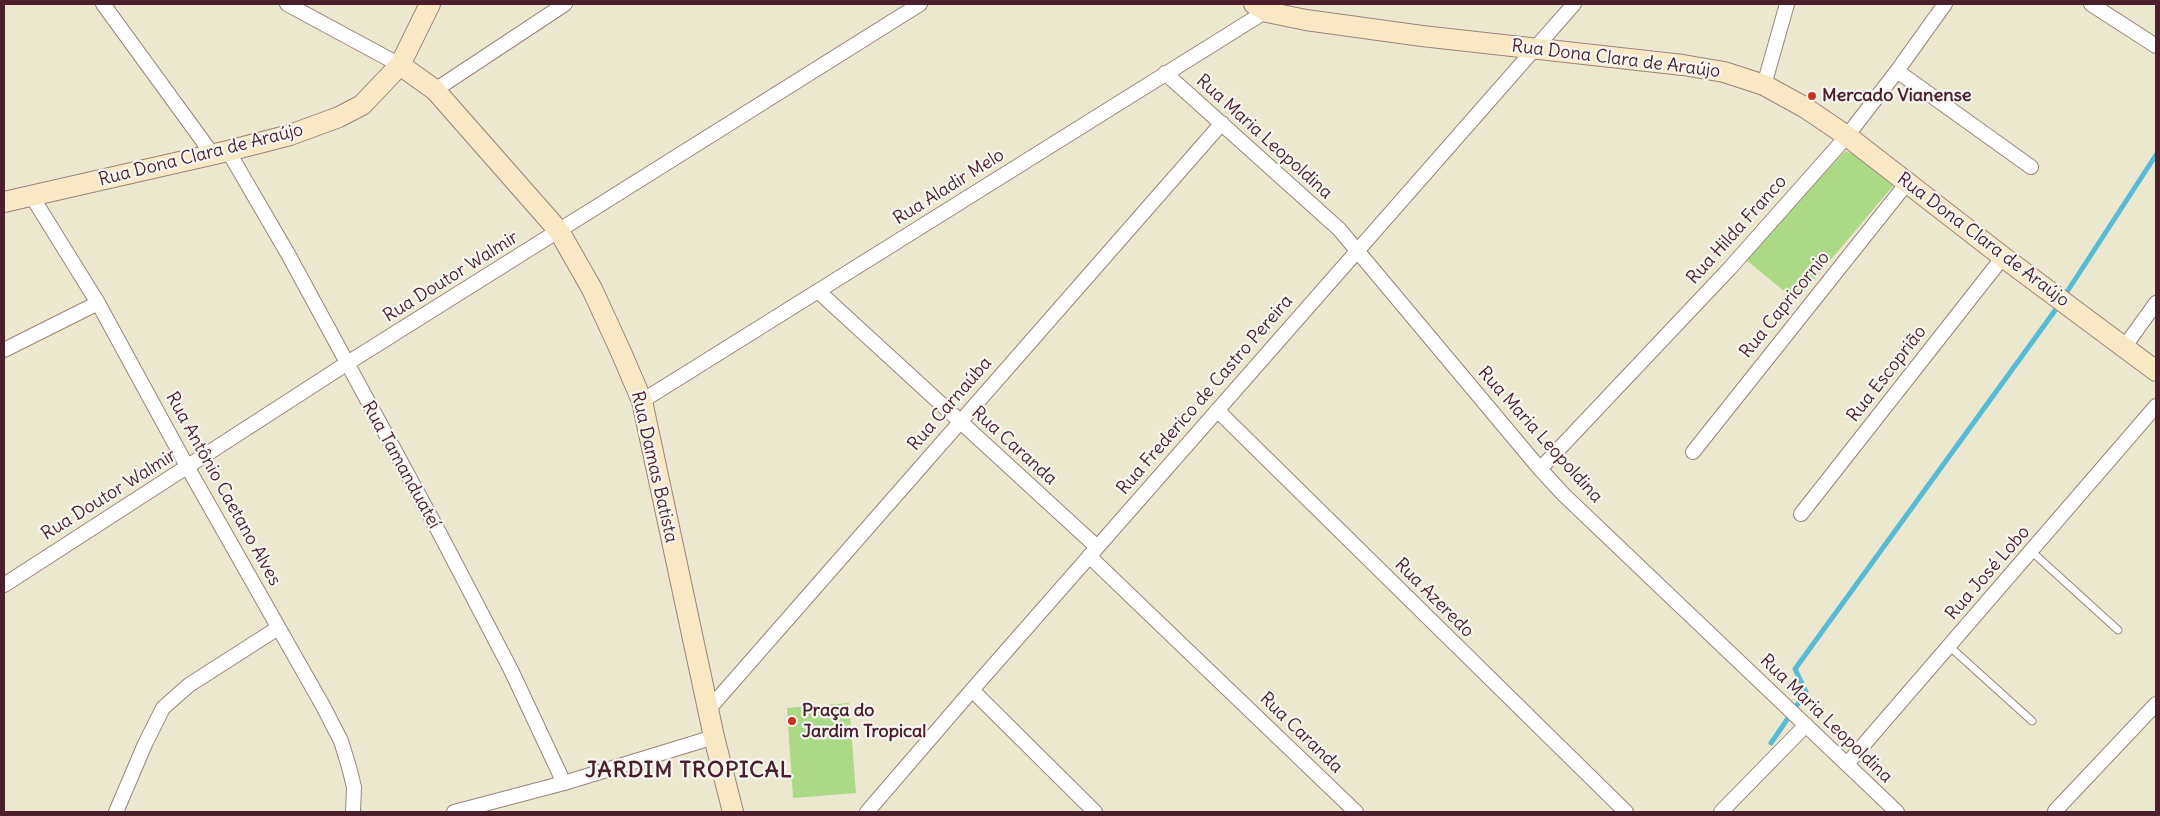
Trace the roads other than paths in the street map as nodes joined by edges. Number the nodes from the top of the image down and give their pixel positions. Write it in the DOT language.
graph roads {
  1 [pos="103,4"];
  2 [pos="287,4"];
  3 [pos="430,4"];
  4 [pos="565,4"];
  5 [pos="920,4"];
  6 [pos="1574,4"];
  7 [pos="1788,4"];
  8 [pos="1945,4"];
  9 [pos="2091,4"];
  10 [pos="1266,6"];
  11 [pos="2156,46"];
  12 [pos="1535,48"];
  13 [pos="400,65"];
  14 [pos="1898,71"];
  15 [pos="1165,73"];
  16 [pos="1764,85"];
  17 [pos="435,90"];
  18 [pos="1222,123"];
  19 [pos="1847,136"];
  20 [pos="221,153"];
  21 [pos="2031,167"];
  22 [pos="1907,183"];
  23 [pos="31,195"];
  24 [pos="4,202"];
  25 [pos="559,232"];
  26 [pos="1358,250"];
  27 [pos="2003,257"];
  28 [pos="819,292"];
  29 [pos="98,303"];
  30 [pos="2156,303"];
  31 [pos="2125,346"];
  32 [pos="4,350"];
  33 [pos="346,364"];
  34 [pos="2156,371"];
  35 [pos="642,401"];
  36 [pos="2156,406"];
  37 [pos="1217,410"];
  38 [pos="960,422"];
  39 [pos="1693,452"];
  40 [pos="188,468"];
  41 [pos="1540,469"];
  42 [pos="1801,514"];
  43 [pos="1093,551"];
  44 [pos="2031,551"];
  45 [pos="4,585"];
  46 [pos="278,628"];
  47 [pos="2118,630"];
  48 [pos="1949,646"];
  49 [pos="972,690"];
  50 [pos="2155,707"];
  51 [pos="708,710"];
  52 [pos="2032,721"];
  53 [pos="1803,723"];
  54 [pos="714,737"];
  55 [pos="1847,764"];
  56 [pos="564,783"];
  57 [pos="2055,811"];
  58 [pos="116,812"];
  59 [pos="353,812"];
  60 [pos="454,812"];
  61 [pos="733,812"];
  62 [pos="866,812"];
  63 [pos="1095,812"];
  64 [pos="1356,812"];
  65 [pos="1626,812"];
  66 [pos="1721,812"];
  67 [pos="1898,812"];
  1 -- 20 [label="street, Rua Tamanduateí"];
  2 -- 13 [label="street"];
  3 -- 13 [label="main road, Rua Dona Clara de Araújo"];
  4 -- 17 [label="street"];
  5 -- 25 [label="street, Rua Doutor Walmir"];
  6 -- 12 [label="street, Rua Frederico de Castro Pereira"];
  7 -- 16 [label="street"];
  8 -- 14 [label="street, Rua Hilda Franco"];
  9 -- 11 [label="street"];
  10 -- 12 [label="main road, Rua Dona Clara de Araújo"];
  10 -- 15 [label="street, Rua Aladir Melo"];
  12 -- 16 [label="main road, Rua Dona Clara de Araújo"];
  12 -- 26 [label="street, Rua Frederico de Castro Pereira"];
  13 -- 17 [label="main road"];
  13 -- 20 [label="main road, Rua Dona Clara de Araújo"];
  14 -- 19 [label="street, Rua Hilda Franco"];
  14 -- 21 [label="street"];
  15 -- 18 [label="street, Rua Maria Leopoldina"];
  15 -- 28 [label="street, Rua Aladir Melo"];
  16 -- 19 [label="main road, Rua Dona Clara de Araújo"];
  17 -- 25 [label="main road, Rua Damas Batista"];
  18 -- 26 [label="street, Rua Maria Leopoldina"];
  18 -- 38 [label="street, Rua Carnaúba"];
  19 -- 22 [label="main road, Rua Dona Clara de Araújo"];
  19 -- 41 [label="street, Rua Hilda Franco"];
  20 -- 23 [label="main road, Rua Dona Clara de Araújo"];
  20 -- 33 [label="street, Rua Tamanduateí"];
  22 -- 27 [label="main road, Rua Dona Clara de Araújo"];
  22 -- 39 [label="street, Rua Capricornio"];
  23 -- 24 [label="main road, Rua Dona Clara de Araújo"];
  23 -- 29 [label="street, Rua Antônio Caetano Alves"];
  25 -- 33 [label="street, Rua Doutor Walmir"];
  25 -- 35 [label="main road, Rua Damas Batista"];
  26 -- 37 [label="street, Rua Frederico de Castro Pereira"];
  26 -- 41 [label="street, Rua Maria Leopoldina"];
  27 -- 31 [label="main road, Rua Dona Clara de Araújo"];
  27 -- 42 [label="street, Rua Escoprião"];
  28 -- 35 [label="street, Rua Aladir Melo"];
  28 -- 38 [label="street, Rua Caranda"];
  29 -- 32 [label="street"];
  29 -- 40 [label="street, Rua Antônio Caetano Alves"];
  30 -- 31 [label="street"];
  31 -- 34 [label="main road, Rua Dona Clara de Araújo"];
  33 -- 40 [label="street, Rua Doutor Walmir"];
  33 -- 56 [label="street, Rua Tamanduateí"];
  35 -- 51 [label="main road, Rua Damas Batista"];
  36 -- 44 [label="street, Rua José Lobo"];
  37 -- 43 [label="street, Rua Frederico de Castro Pereira"];
  37 -- 65 [label="street, Rua Azeredo"];
  38 -- 43 [label="street, Rua Caranda"];
  38 -- 51 [label="street, Rua Carnaúba"];
  40 -- 45 [label="street, Rua Doutor Walmir"];
  40 -- 46 [label="street, Rua Antônio Caetano Alves"];
  41 -- 53 [label="street, Rua Maria Leopoldina"];
  43 -- 49 [label="street, Rua Frederico de Castro Pereira"];
  43 -- 64 [label="street, Rua Caranda"];
  44 -- 47 [label="lane"];
  44 -- 48 [label="street, Rua José Lobo"];
  46 -- 58 [label="street"];
  46 -- 59 [label="street, Rua Antônio Caetano Alves"];
  48 -- 52 [label="lane"];
  48 -- 55 [label="street, Rua José Lobo"];
  49 -- 62 [label="street, Rua Frederico de Castro Pereira"];
  49 -- 63 [label="street"];
  50 -- 57 [label="street"];
  51 -- 54 [label="main road, Rua Damas Batista"];
  53 -- 55 [label="street, Rua Maria Leopoldina"];
  53 -- 66 [label="street"];
  54 -- 56 [label="street"];
  54 -- 61 [label="main road, Rua Damas Batista"];
  55 -- 67 [label="street, Rua Maria Leopoldina"];
  56 -- 60 [label="street"];
}
